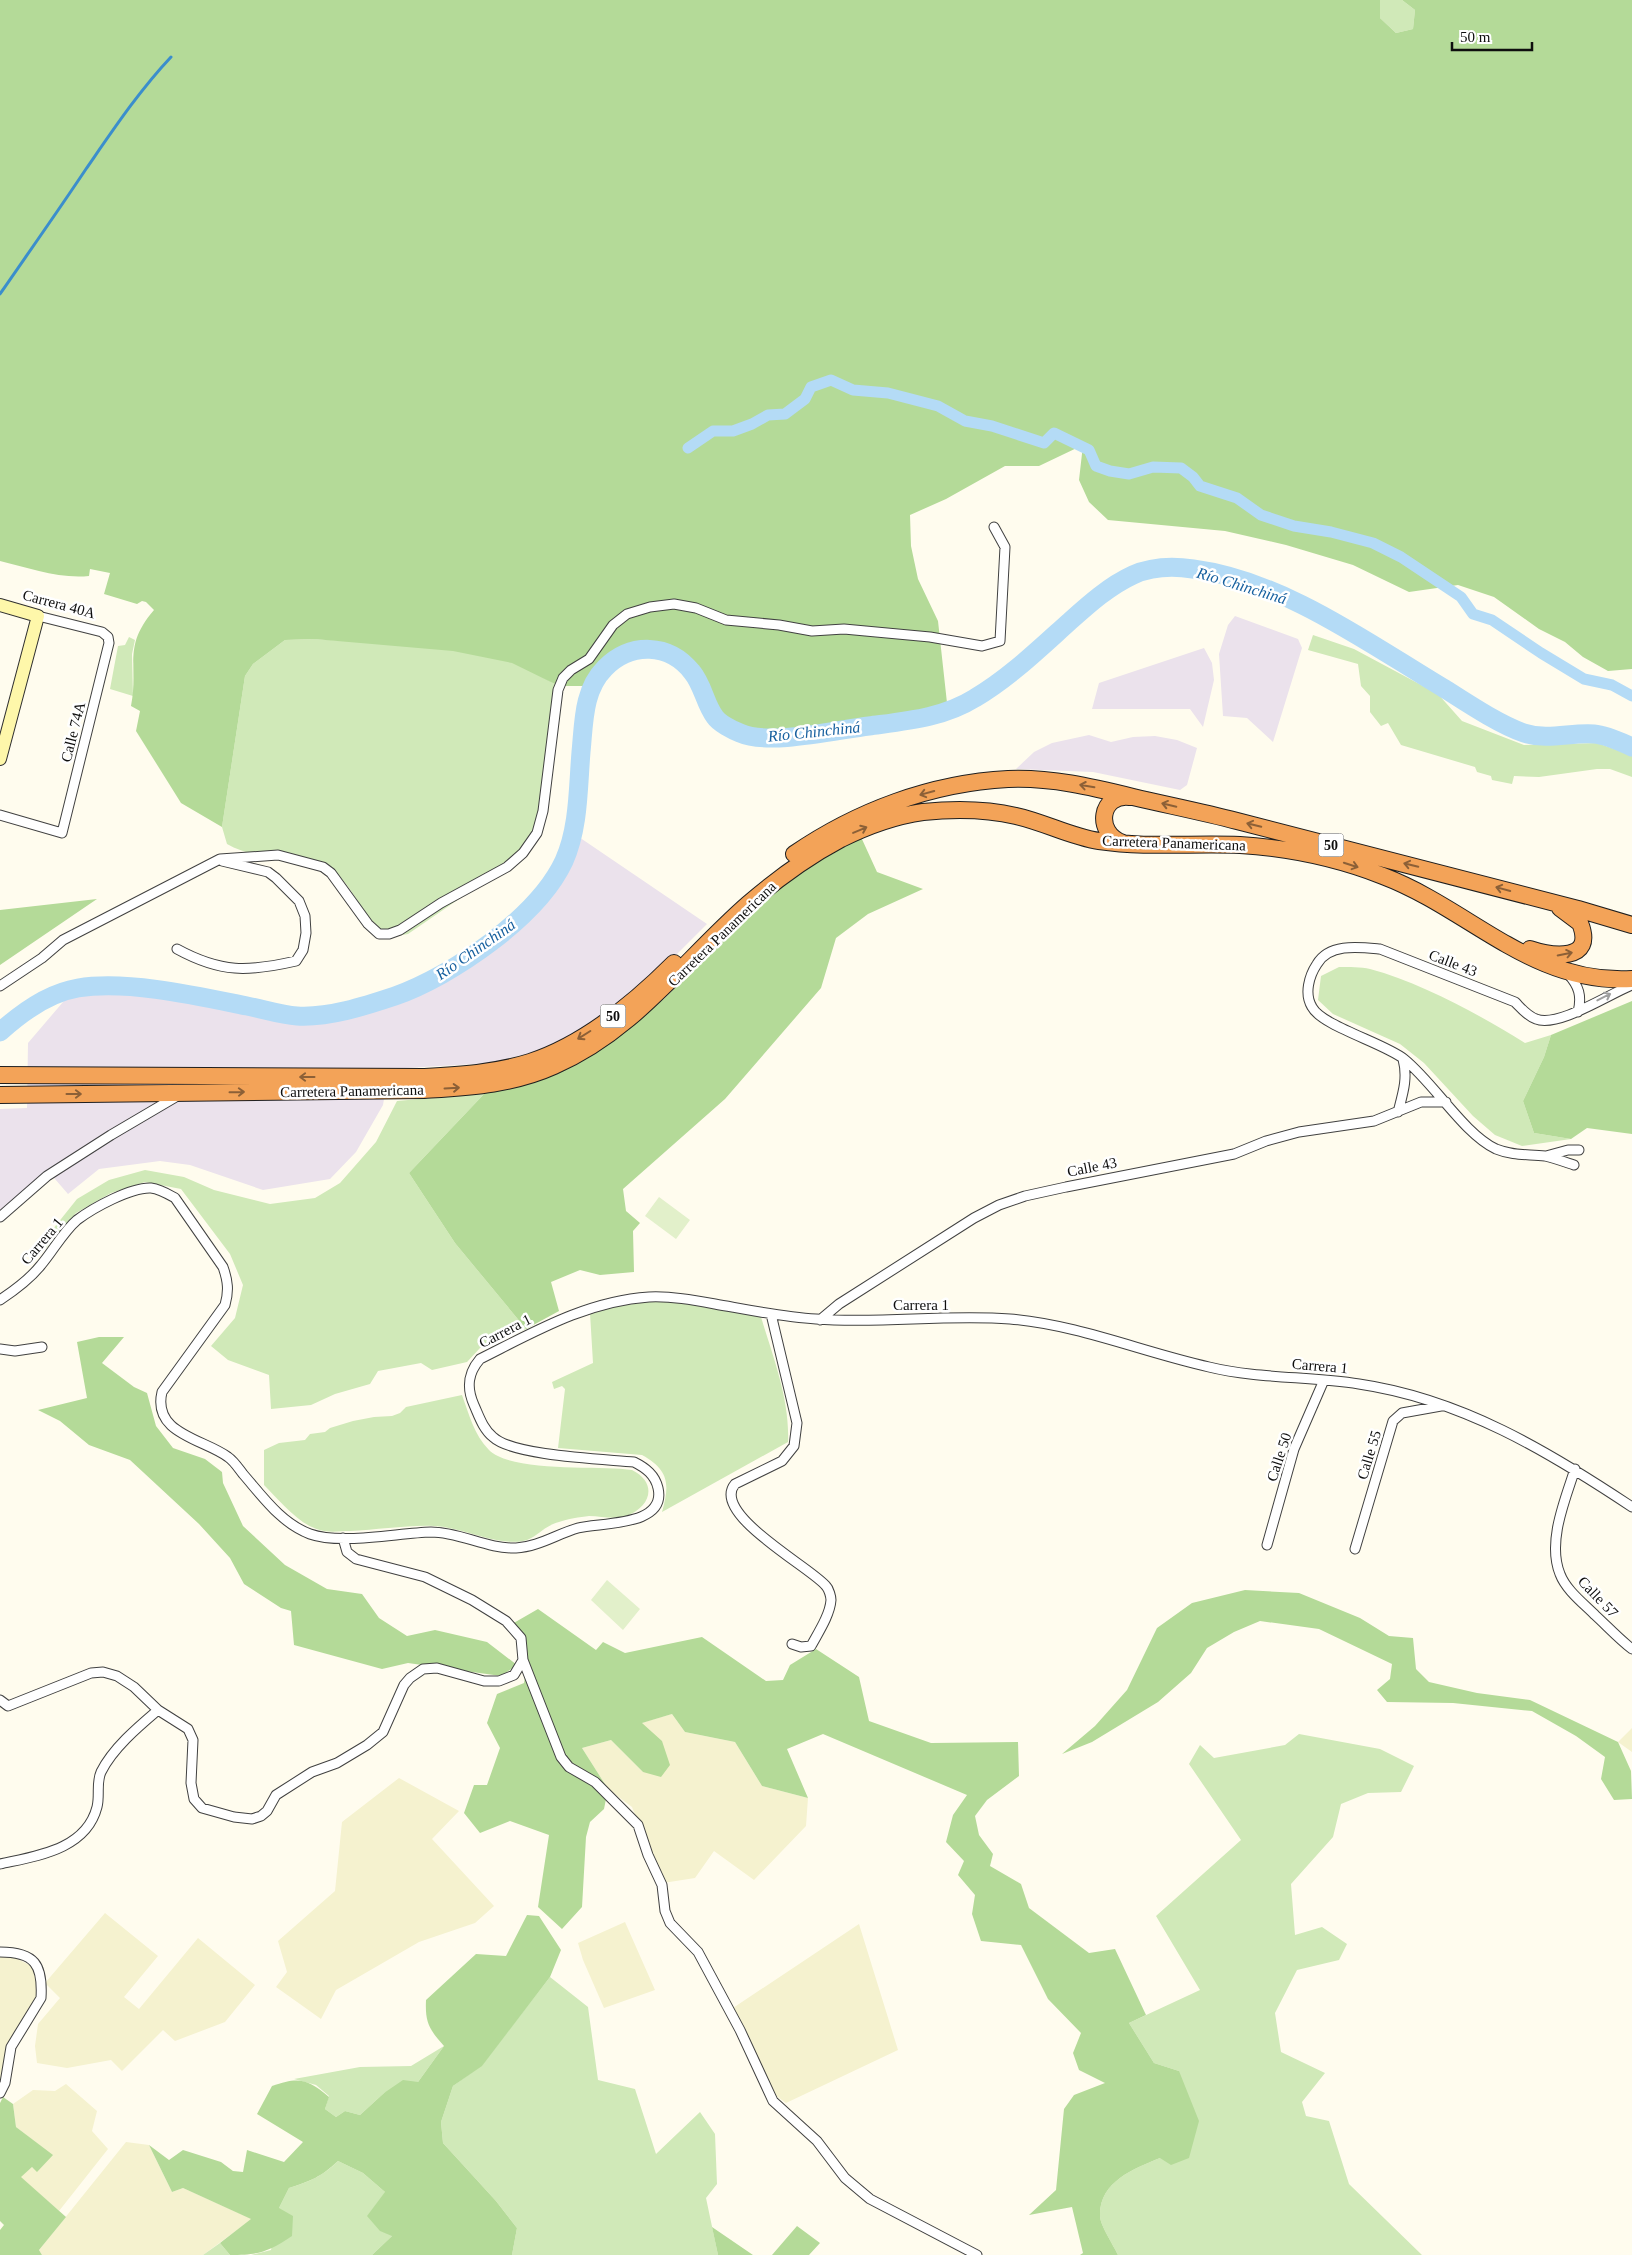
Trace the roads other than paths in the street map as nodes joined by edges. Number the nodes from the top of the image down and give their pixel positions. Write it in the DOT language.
graph roads {
  1 [pos="994,527"];
  2 [pos="0,605"];
  3 [pos="38,616"];
  4 [pos="108,636"];
  5 [pos="0,759"];
  6 [pos="1135,797"];
  7 [pos="0,815"];
  8 [pos="1124,843"];
  9 [pos="220,859"];
  10 [pos="1548,901"];
  11 [pos="1632,925"];
  12 [pos="1501,941"];
  13 [pos="177,949"];
  14 [pos="1568,973"];
  15 [pos="1632,980"];
  16 [pos="1632,985"];
  17 [pos="0,986"];
  18 [pos="1578,1012"];
  19 [pos="1403,1058"];
  20 [pos="0,1075"];
  21 [pos="183,1093"];
  22 [pos="0,1095"];
  23 [pos="1446,1102"];
  24 [pos="1398,1112"];
  25 [pos="1579,1150"];
  26 [pos="1546,1156"];
  27 [pos="1574,1165"];
  28 [pos="0,1217"];
  29 [pos="0,1300"];
  30 [pos="771,1314"];
  31 [pos="820,1320"];
  32 [pos="42,1347"];
  33 [pos="0,1349"];
  34 [pos="1324,1380"];
  35 [pos="1444,1405"];
  36 [pos="1575,1469"];
  37 [pos="1632,1507"];
  38 [pos="343,1538"];
  39 [pos="1267,1545"];
  40 [pos="1355,1549"];
  41 [pos="792,1644"];
  42 [pos="1632,1649"];
  43 [pos="523,1660"];
  44 [pos="0,1700"];
  45 [pos="158,1710"];
  46 [pos="0,1864"];
  47 [pos="0,1952"];
  48 [pos="0,2093"];
  49 [pos="977,2255"];
  1 -- 9 [label="street"];
  2 -- 3 [label="street, Carrera 40A"];
  3 -- 4 [label="street, Carrera 40A"];
  3 -- 5 [label="street"];
  4 -- 7 [label="street, Calle 74A"];
  6 -- 8 [label="highway"];
  10 -- 6 [label="highway, Carretera Panamericana / 50, one-way"];
  6 -- 20 [label="highway, Carretera Panamericana / 50, one-way"];
  8 -- 12 [label="highway, Carretera Panamericana / 50, one-way"];
  21 -- 8 [label="highway, Carretera Panamericana / 50, one-way"];
  9 -- 13 [label="street"];
  9 -- 17 [label="street"];
  10 -- 11 [label="highway, Carretera Panamericana / 50"];
  12 -- 10 [label="highway, one-way"];
  12 -- 14 [label="highway, Carretera Panamericana / 50"];
  14 -- 15 [label="highway, Carretera Panamericana / 50"];
  14 -- 18 [label="street"];
  18 -- 16 [label="street, Calle 43, one-way"];
  18 -- 19 [label="street, Calle 43"];
  19 -- 23 [label="street, Calle 43"];
  19 -- 24 [label="street"];
  22 -- 21 [label="highway, Carretera Panamericana / 50, one-way"];
  21 -- 28 [label="street"];
  23 -- 24 [label="street, Calle 43"];
  23 -- 26 [label="street"];
  24 -- 31 [label="street, Calle 43"];
  25 -- 26 [label="street"];
  26 -- 27 [label="street"];
  29 -- 38 [label="street, Carrera 1"];
  30 -- 31 [label="street, Carrera 1"];
  30 -- 38 [label="street, Carrera 1"];
  30 -- 41 [label="street"];
  31 -- 34 [label="street, Carrera 1"];
  32 -- 33 [label="street"];
  34 -- 35 [label="street, Carrera 1"];
  34 -- 39 [label="street, Calle 50"];
  35 -- 36 [label="street, Carrera 1"];
  35 -- 40 [label="street, Calle 55"];
  36 -- 37 [label="street, Carrera 1"];
  36 -- 42 [label="street, Calle 57"];
  38 -- 43 [label="street"];
  43 -- 45 [label="street"];
  43 -- 49 [label="street"];
  44 -- 45 [label="street"];
  45 -- 46 [label="street"];
  47 -- 48 [label="street"];
}
